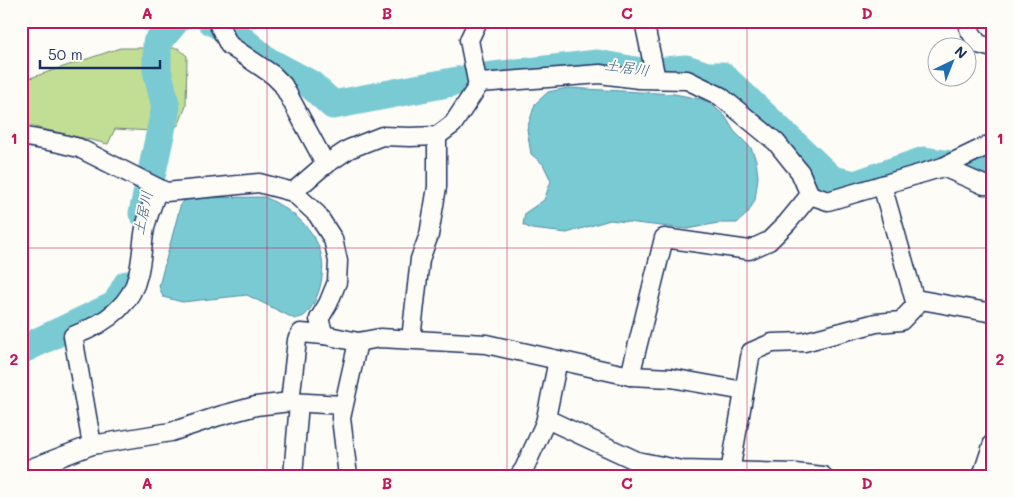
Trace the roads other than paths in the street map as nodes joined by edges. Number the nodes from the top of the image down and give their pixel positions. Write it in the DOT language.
graph roads {
  1 [pos="216,21"];
  2 [pos="478,21"];
  3 [pos="644,21"];
  4 [pos="968,21"];
  5 [pos="993,48"];
  6 [pos="656,79"];
  7 [pos="478,85"];
  8 [pos="21,136"];
  9 [pos="437,136"];
  10 [pos="993,143"];
  11 [pos="326,165"];
  12 [pos="943,167"];
  13 [pos="882,185"];
  14 [pos="993,185"];
  15 [pos="158,188"];
  16 [pos="294,192"];
  17 [pos="810,195"];
  18 [pos="916,305"];
  19 [pos="993,313"];
  20 [pos="324,335"];
  21 [pos="411,339"];
  22 [pos="358,342"];
  23 [pos="558,360"];
  24 [pos="630,376"];
  25 [pos="744,391"];
  26 [pos="295,402"];
  27 [pos="343,405"];
  28 [pos="545,422"];
  29 [pos="993,443"];
  30 [pos="92,445"];
  31 [pos="21,472"];
  32 [pos="730,472"];
  33 [pos="293,476"];
  34 [pos="348,476"];
  35 [pos="519,476"];
  36 [pos="823,476"];
  37 [pos="982,476"];
  1 -- 11 [label="street"];
  2 -- 7 [label="street"];
  3 -- 6 [label="street"];
  4 -- 5 [label="street"];
  6 -- 7 [label="street"];
  6 -- 17 [label="street"];
  7 -- 9 [label="street"];
  8 -- 15 [label="street"];
  9 -- 11 [label="street"];
  9 -- 21 [label="street"];
  10 -- 12 [label="street"];
  11 -- 16 [label="street"];
  12 -- 13 [label="street"];
  12 -- 14 [label="street"];
  13 -- 17 [label="street"];
  13 -- 18 [label="street"];
  15 -- 16 [label="street"];
  15 -- 30 [label="street"];
  16 -- 20 [label="street"];
  17 -- 24 [label="street"];
  18 -- 19 [label="street"];
  18 -- 25 [label="street"];
  20 -- 22 [label="street"];
  20 -- 26 [label="street"];
  21 -- 22 [label="street"];
  21 -- 23 [label="street"];
  22 -- 27 [label="street"];
  23 -- 24 [label="street"];
  23 -- 28 [label="street"];
  24 -- 25 [label="street"];
  25 -- 32 [label="street"];
  26 -- 27 [label="street"];
  26 -- 30 [label="street"];
  26 -- 33 [label="street"];
  27 -- 34 [label="street"];
  28 -- 32 [label="street"];
  28 -- 35 [label="street"];
  29 -- 37 [label="street"];
  30 -- 31 [label="street"];
  32 -- 36 [label="street"];
}
